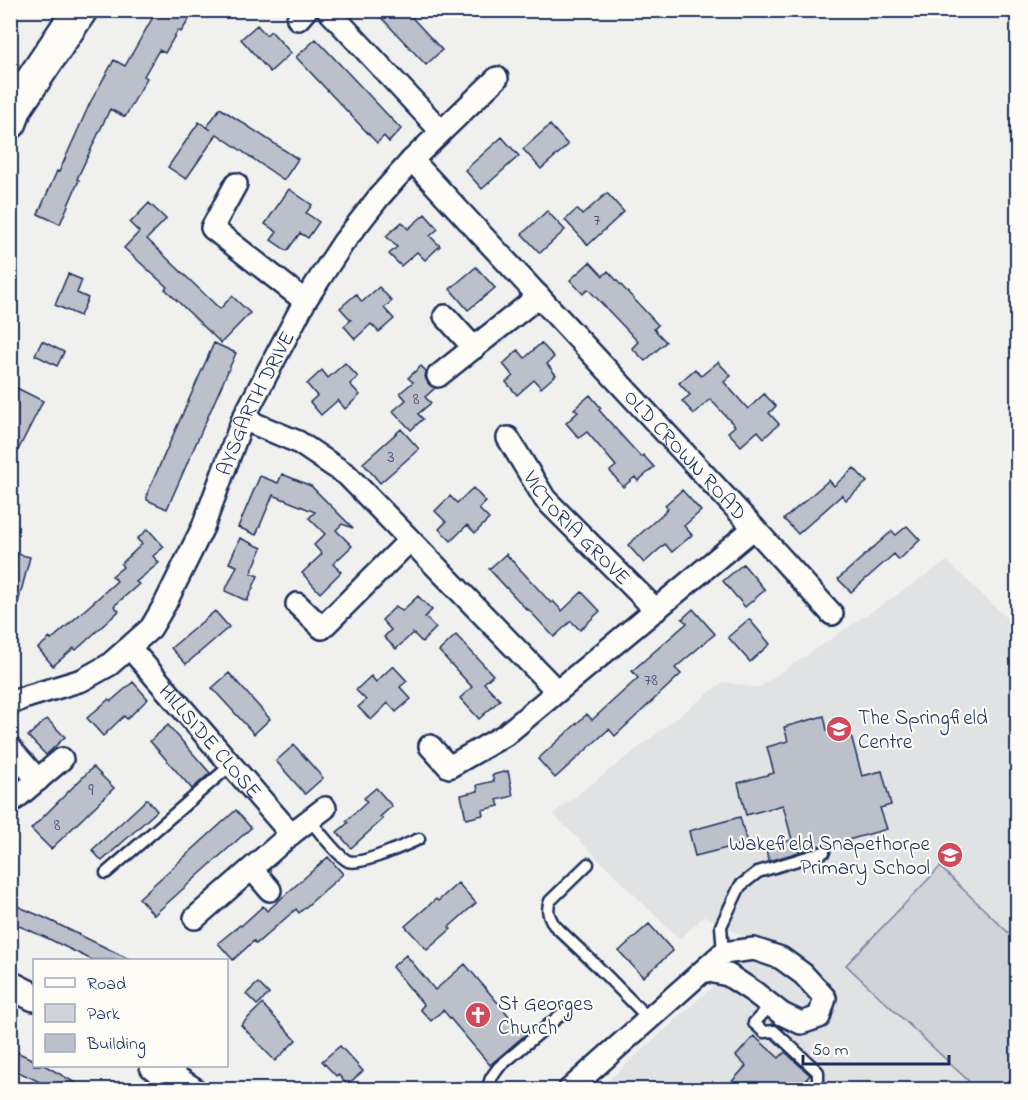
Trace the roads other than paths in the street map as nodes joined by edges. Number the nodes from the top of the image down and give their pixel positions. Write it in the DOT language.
graph roads {
  1 [pos="80,10"];
  2 [pos="328,10"];
  3 [pos="497,78"];
  4 [pos="12,112"];
  5 [pos="441,131"];
  6 [pos="412,160"];
  7 [pos="236,184"];
  8 [pos="538,296"];
  9 [pos="305,301"];
  10 [pos="445,316"];
  11 [pos="474,348"];
  12 [pos="438,376"];
  13 [pos="243,419"];
  14 [pos="508,438"];
  15 [pos="754,528"];
  16 [pos="410,540"];
  17 [pos="297,604"];
  18 [pos="656,610"];
  19 [pos="831,614"];
  20 [pos="130,648"];
  21 [pos="557,691"];
  22 [pos="10,704"];
  23 [pos="430,746"];
  24 [pos="10,748"];
  25 [pos="62,759"];
  26 [pos="231,765"];
  27 [pos="38,780"];
  28 [pos="15,799"];
  29 [pos="317,814"];
  30 [pos="291,834"];
  31 [pos="419,839"];
  32 [pos="824,852"];
  33 [pos="588,864"];
  34 [pos="252,869"];
  35 [pos="106,873"];
  36 [pos="270,890"];
  37 [pos="195,918"];
  38 [pos="723,953"];
  39 [pos="705,970"];
  40 [pos="10,985"];
  41 [pos="33,996"];
  42 [pos="771,1005"];
  43 [pos="564,1012"];
  44 [pos="649,1018"];
  45 [pos="156,1067"];
  46 [pos="191,1089"];
  47 [pos="487,1089"];
  48 [pos="569,1089"];
  49 [pos="821,1089"];
  1 -- 4 [label="highway"];
  2 -- 5 [label="street"];
  3 -- 5 [label="street, AYSGARTH DRIVE"];
  5 -- 6 [label="street, AYSGARTH DRIVE"];
  6 -- 8 [label="street, OLD CROWN ROAD"];
  6 -- 9 [label="street, AYSGARTH DRIVE"];
  7 -- 9 [label="street"];
  8 -- 11 [label="street"];
  8 -- 15 [label="street, OLD CROWN ROAD"];
  9 -- 13 [label="street, AYSGARTH DRIVE"];
  10 -- 11 [label="street"];
  11 -- 12 [label="street"];
  13 -- 16 [label="street"];
  13 -- 20 [label="street, AYSGARTH DRIVE"];
  14 -- 18 [label="street, VICTORIA GROVE"];
  15 -- 18 [label="street"];
  15 -- 19 [label="street, OLD CROWN ROAD"];
  16 -- 17 [label="street"];
  16 -- 21 [label="street"];
  18 -- 21 [label="street"];
  20 -- 22 [label="street, AYSGARTH DRIVE"];
  20 -- 26 [label="street, HILLSIDE CLOSE"];
  21 -- 23 [label="street"];
  24 -- 27 [label="street"];
  25 -- 27 [label="street"];
  26 -- 30 [label="street, HILLSIDE CLOSE"];
  26 -- 35 [label="lane"];
  27 -- 28 [label="street"];
  29 -- 30 [label="street"];
  29 -- 31 [label="lane"];
  30 -- 34 [label="street"];
  32 -- 38 [label="lane"];
  33 -- 44 [label="lane"];
  34 -- 36 [label="street"];
  34 -- 37 [label="street"];
  38 -- 39 [label="street"];
  38 -- 42 [label="street"];
  39 -- 42 [label="street"];
  39 -- 44 [label="street"];
  40 -- 41 [label="street"];
  42 -- 49 [label="lane"];
  43 -- 47 [label="lane"];
  44 -- 48 [label="street"];
  45 -- 46 [label="street"];
}
